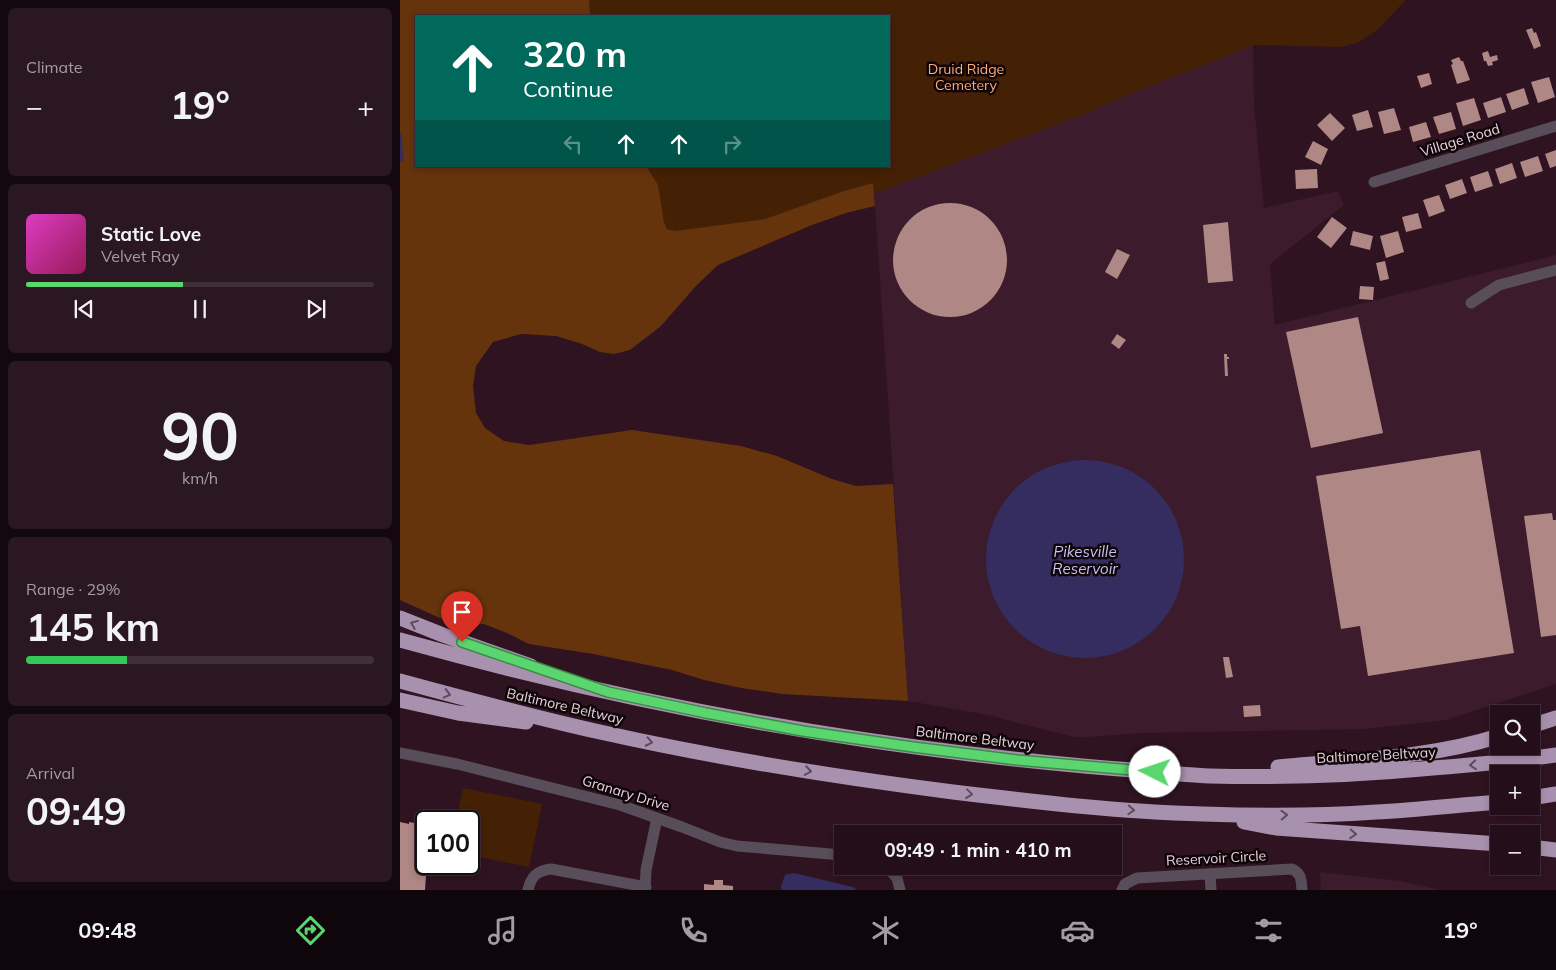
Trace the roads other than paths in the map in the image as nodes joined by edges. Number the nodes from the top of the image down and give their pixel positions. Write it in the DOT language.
graph roads {
  1 [pos="1556,126"];
  2 [pos="1374,182"];
  3 [pos="1556,270"];
  4 [pos="1471,303"];
  5 [pos="400,618"];
  6 [pos="400,640"];
  7 [pos="400,681"];
  8 [pos="608,692"];
  9 [pos="400,700"];
  10 [pos="1556,718"];
  11 [pos="1540,723"];
  12 [pos="601,732"];
  13 [pos="1490,739"];
  14 [pos="400,753"];
  15 [pos="1556,754"];
  16 [pos="1209,776"];
  17 [pos="1556,794"];
  18 [pos="1540,797"];
  19 [pos="1490,803"];
  20 [pos="1200,814"];
  21 [pos="657,818"];
  22 [pos="1490,842"];
  23 [pos="1556,844"];
  24 [pos="1540,845"];
  25 [pos="1540,847"];
  26 [pos="1556,850"];
  27 [pos="834,854"];
  28 [pos="1210,874"];
  29 [pos="894,875"];
  30 [pos="646,889"];
  31 [pos="528,890"];
  32 [pos="900,890"];
  33 [pos="1122,890"];
  34 [pos="1211,890"];
  35 [pos="1302,890"];
  1 -- 2 [label="street, Village Road"];
  3 -- 4 [label="street"];
  8 -- 5 [label="highway, one-way"];
  6 -- 8 [label="highway, Baltimore Beltway"];
  7 -- 12 [label="highway, Baltimore Beltway, one-way"];
  8 -- 16 [label="highway, Baltimore Beltway"];
  9 -- 12 [label="highway"];
  10 -- 11 [label="highway"];
  12 -- 20 [label="highway, Baltimore Beltway, one-way"];
  13 -- 16 [label="highway"];
  14 -- 21 [label="street, Granary Drive"];
  15 -- 16 [label="highway, Baltimore Beltway, one-way"];
  17 -- 18 [label="highway"];
  20 -- 19 [label="highway, Baltimore Beltway, one-way"];
  20 -- 22 [label="highway, one-way"];
  21 -- 27 [label="street, Granary Drive"];
  21 -- 30 [label="street"];
  23 -- 24 [label="highway"];
  25 -- 26 [label="highway"];
  28 -- 33 [label="street, Reservoir Circle"];
  28 -- 34 [label="street"];
  28 -- 35 [label="street, Reservoir Circle"];
  29 -- 32 [label="street"];
  30 -- 31 [label="street"];
}
